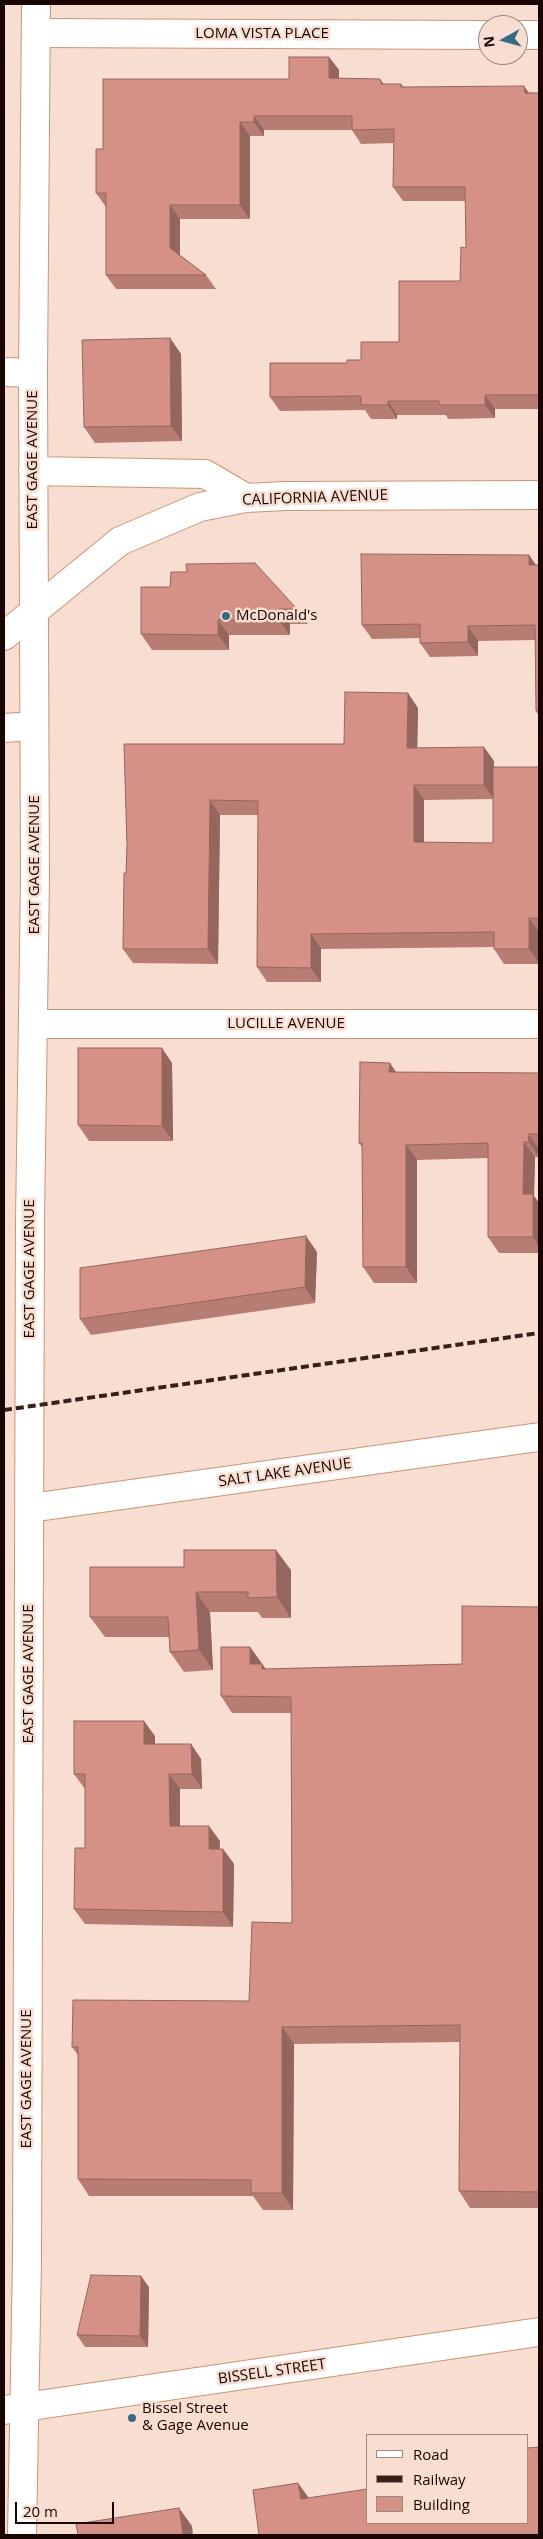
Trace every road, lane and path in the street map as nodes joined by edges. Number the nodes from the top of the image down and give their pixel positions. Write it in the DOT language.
graph roads {
  1 [pos="36,4"];
  2 [pos="36,33"];
  3 [pos="478,35"];
  4 [pos="4,372"];
  5 [pos="33,373"];
  6 [pos="33,471"];
  7 [pos="539,495"];
  8 [pos="246,498"];
  9 [pos="34,612"];
  10 [pos="4,636"];
  11 [pos="34,726"];
  12 [pos="4,728"];
  13 [pos="34,1024"];
  14 [pos="539,1024"];
  15 [pos="539,1437"];
  16 [pos="30,1508"];
  17 [pos="539,2332"];
  18 [pos="14,2408"];
  19 [pos="22,2535"];
  1 -- 2 [label="main road, EAST GAGE AVENUE"];
  2 -- 3 [label="main road, LOMA VISTA PLACE"];
  2 -- 5 [label="main road, EAST GAGE AVENUE"];
  4 -- 5 [label="main road"];
  5 -- 6 [label="main road, EAST GAGE AVENUE"];
  6 -- 8 [label="main road"];
  6 -- 9 [label="main road, EAST GAGE AVENUE"];
  7 -- 8 [label="main road, CALIFORNIA AVENUE"];
  8 -- 9 [label="main road, CALIFORNIA AVENUE"];
  9 -- 10 [label="main road, CALIFORNIA AVENUE"];
  9 -- 11 [label="main road, EAST GAGE AVENUE"];
  11 -- 12 [label="main road"];
  11 -- 13 [label="main road, EAST GAGE AVENUE"];
  13 -- 14 [label="main road, LUCILLE AVENUE"];
  13 -- 16 [label="main road, EAST GAGE AVENUE"];
  15 -- 16 [label="main road, SALT LAKE AVENUE"];
  16 -- 18 [label="main road, EAST GAGE AVENUE"];
  17 -- 18 [label="main road, BISSELL STREET"];
  18 -- 19 [label="main road, EAST GAGE AVENUE"];
}
